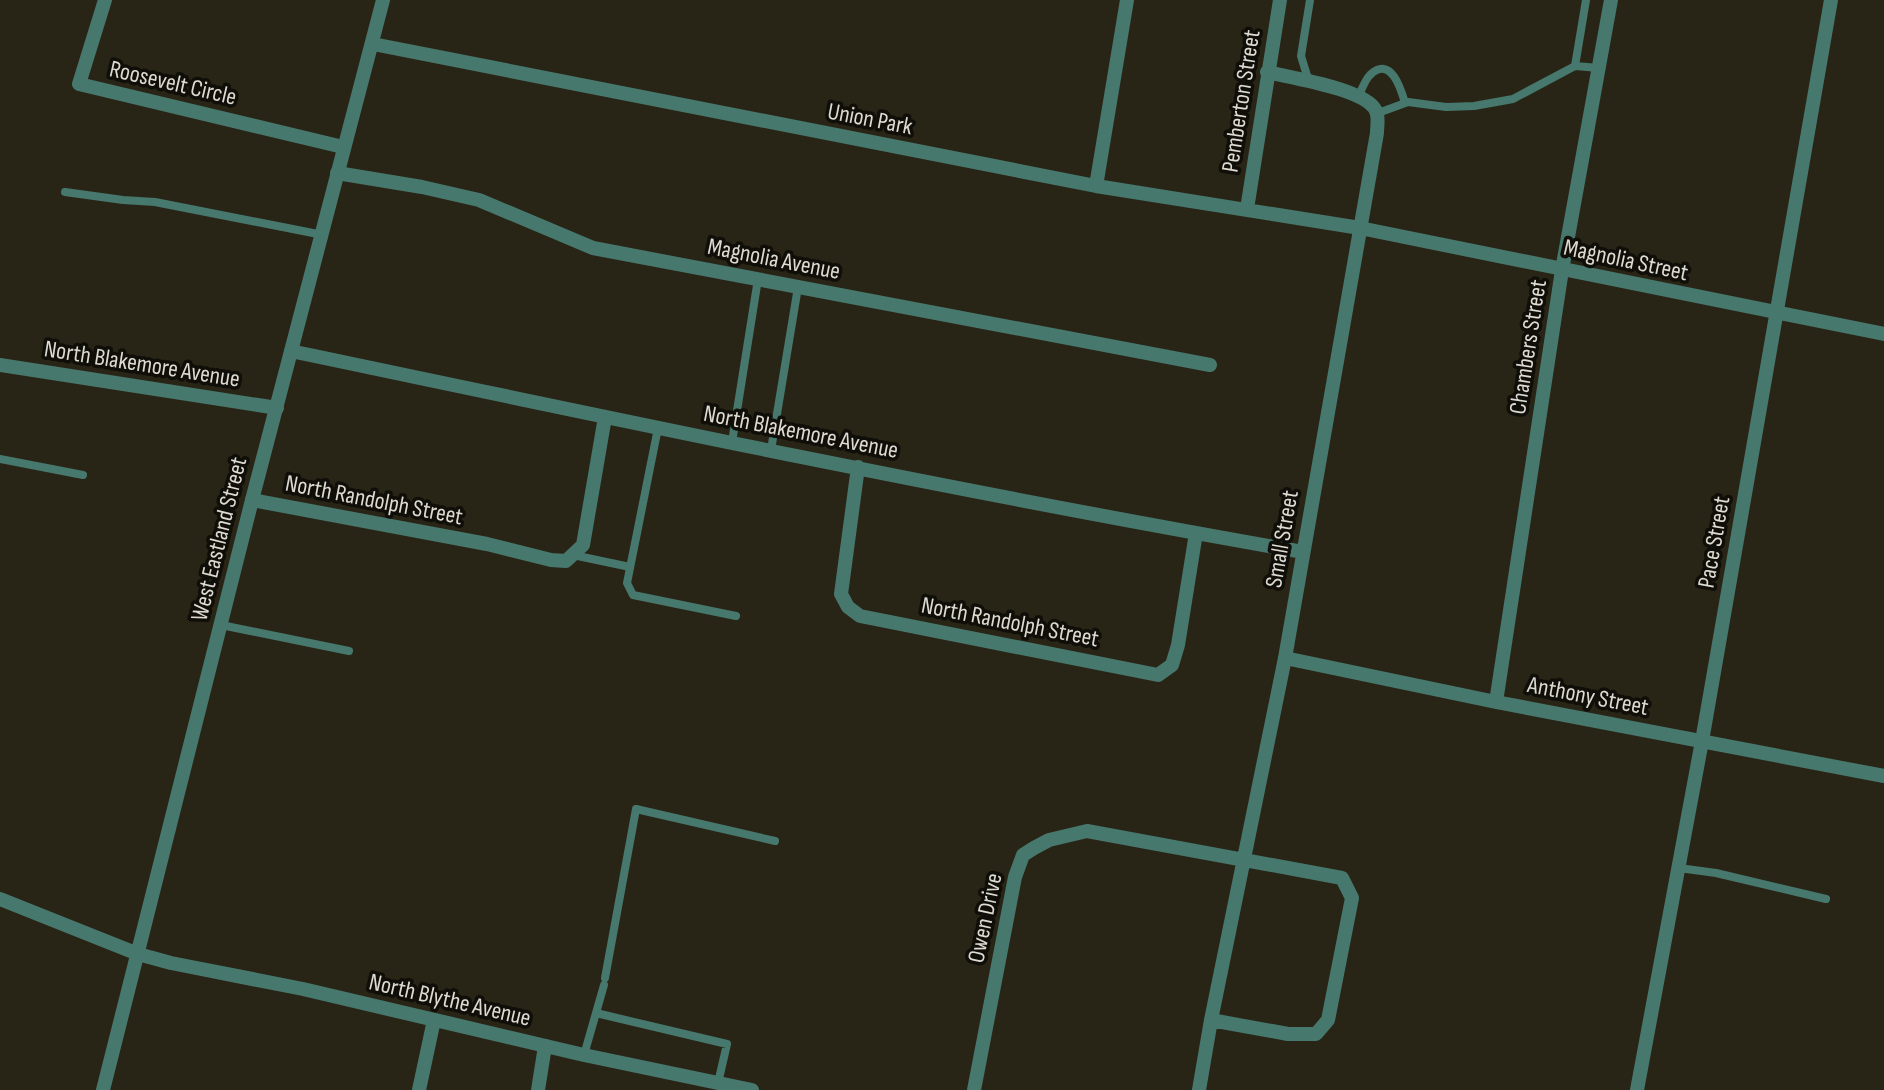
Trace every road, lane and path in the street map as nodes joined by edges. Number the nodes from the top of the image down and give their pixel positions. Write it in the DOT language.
graph roads {
  1 [pos="105,0"];
  2 [pos="383,0"];
  3 [pos="1127,0"];
  4 [pos="1280,0"];
  5 [pos="1310,0"];
  6 [pos="1586,0"];
  7 [pos="1611,0"];
  8 [pos="1831,0"];
  9 [pos="373,44"];
  10 [pos="1575,66"];
  11 [pos="1599,68"];
  12 [pos="1267,72"];
  13 [pos="1309,82"];
  14 [pos="1359,95"];
  15 [pos="1405,103"];
  16 [pos="1378,113"];
  17 [pos="344,147"];
  18 [pos="337,173"];
  19 [pos="1096,186"];
  20 [pos="65,192"];
  21 [pos="1247,209"];
  22 [pos="1360,228"];
  23 [pos="323,235"];
  24 [pos="1562,270"];
  25 [pos="758,279"];
  26 [pos="798,287"];
  27 [pos="1777,314"];
  28 [pos="1884,334"];
  29 [pos="291,351"];
  30 [pos="0,365"];
  31 [pos="1210,365"];
  32 [pos="276,408"];
  33 [pos="606,417"];
  34 [pos="658,428"];
  35 [pos="732,442"];
  36 [pos="771,450"];
  37 [pos="0,459"];
  38 [pos="858,467"];
  39 [pos="83,475"];
  40 [pos="252,500"];
  41 [pos="1196,533"];
  42 [pos="1303,552"];
  43 [pos="573,555"];
  44 [pos="630,567"];
  45 [pos="736,615"];
  46 [pos="221,625"];
  47 [pos="349,651"];
  48 [pos="1285,657"];
  49 [pos="1496,702"];
  50 [pos="1702,741"];
  51 [pos="1884,776"];
  52 [pos="775,841"];
  53 [pos="1243,859"];
  54 [pos="1679,868"];
  55 [pos="0,899"];
  56 [pos="1826,899"];
  57 [pos="138,954"];
  58 [pos="596,1013"];
  59 [pos="434,1020"];
  60 [pos="1211,1020"];
  61 [pos="545,1046"];
  62 [pos="584,1055"];
  63 [pos="718,1083"];
  64 [pos="103,1090"];
  65 [pos="419,1090"];
  66 [pos="538,1090"];
  67 [pos="752,1090"];
  68 [pos="974,1090"];
  69 [pos="1199,1090"];
  70 [pos="1637,1090"];
  1 -- 17 [label="street, Roosevelt Circle"];
  2 -- 9 [label="street, West Eastland Street"];
  3 -- 19 [label="street"];
  4 -- 12 [label="street, Pemberton Street"];
  5 -- 13 [label="lane"];
  6 -- 10 [label="lane"];
  7 -- 11 [label="street, Chambers Street"];
  8 -- 27 [label="street, Pace Street"];
  9 -- 17 [label="street, West Eastland Street"];
  9 -- 19 [label="street, Union Park"];
  10 -- 11 [label="lane"];
  10 -- 15 [label="lane"];
  11 -- 24 [label="street, Chambers Street"];
  12 -- 13 [label="street"];
  12 -- 21 [label="street, Pemberton Street"];
  13 -- 14 [label="street"];
  14 -- 15 [label="lane"];
  14 -- 16 [label="street"];
  15 -- 16 [label="lane"];
  16 -- 22 [label="street, Small Street"];
  17 -- 18 [label="street, West Eastland Street"];
  18 -- 23 [label="street, West Eastland Street"];
  18 -- 25 [label="street, Magnolia Avenue"];
  19 -- 21 [label="street, Union Park"];
  20 -- 23 [label="lane"];
  21 -- 22 [label="street, Union Park"];
  22 -- 24 [label="street, Magnolia Street"];
  22 -- 42 [label="street, Small Street"];
  23 -- 29 [label="street, West Eastland Street"];
  24 -- 27 [label="street, Magnolia Street"];
  24 -- 49 [label="street, Chambers Street"];
  25 -- 26 [label="street, Magnolia Avenue"];
  25 -- 35 [label="lane"];
  26 -- 31 [label="street, Magnolia Avenue"];
  26 -- 36 [label="lane"];
  27 -- 28 [label="street, Magnolia Street"];
  27 -- 50 [label="street, Pace Street"];
  29 -- 32 [label="street, West Eastland Street"];
  29 -- 33 [label="street, North Blakemore Avenue"];
  30 -- 32 [label="street, North Blakemore Avenue"];
  32 -- 40 [label="street, West Eastland Street"];
  33 -- 34 [label="street, North Blakemore Avenue"];
  33 -- 43 [label="street"];
  34 -- 35 [label="street, North Blakemore Avenue"];
  34 -- 44 [label="lane"];
  35 -- 36 [label="street, North Blakemore Avenue"];
  36 -- 38 [label="street, North Blakemore Avenue"];
  37 -- 39 [label="lane"];
  38 -- 41 [label="street, North Blakemore Avenue"];
  38 -- 41 [label="street, North Randolph Street"];
  40 -- 43 [label="street, North Randolph Street"];
  40 -- 46 [label="street, West Eastland Street"];
  41 -- 42 [label="street, North Blakemore Avenue"];
  42 -- 48 [label="street, Small Street"];
  43 -- 44 [label="lane"];
  44 -- 45 [label="lane"];
  46 -- 47 [label="lane"];
  46 -- 57 [label="street, West Eastland Street"];
  48 -- 49 [label="street, Anthony Street"];
  48 -- 53 [label="street, Small Street"];
  49 -- 50 [label="street, Anthony Street"];
  50 -- 51 [label="street, Anthony Street"];
  50 -- 54 [label="street, Pace Street"];
  52 -- 58 [label="lane"];
  53 -- 60 [label="street, Small Street"];
  53 -- 60 [label="street"];
  53 -- 68 [label="street, Owen Drive"];
  54 -- 56 [label="lane"];
  54 -- 70 [label="street, Pace Street"];
  55 -- 57 [label="street, North Blythe Avenue"];
  57 -- 59 [label="street, North Blythe Avenue"];
  57 -- 64 [label="street, West Eastland Street"];
  58 -- 62 [label="lane"];
  58 -- 63 [label="lane"];
  59 -- 61 [label="street, North Blythe Avenue"];
  59 -- 65 [label="street"];
  60 -- 69 [label="street, Small Street"];
  61 -- 62 [label="street, North Blythe Avenue"];
  61 -- 66 [label="street"];
  62 -- 63 [label="street, North Blythe Avenue"];
  63 -- 67 [label="street, North Blythe Avenue"];
}
